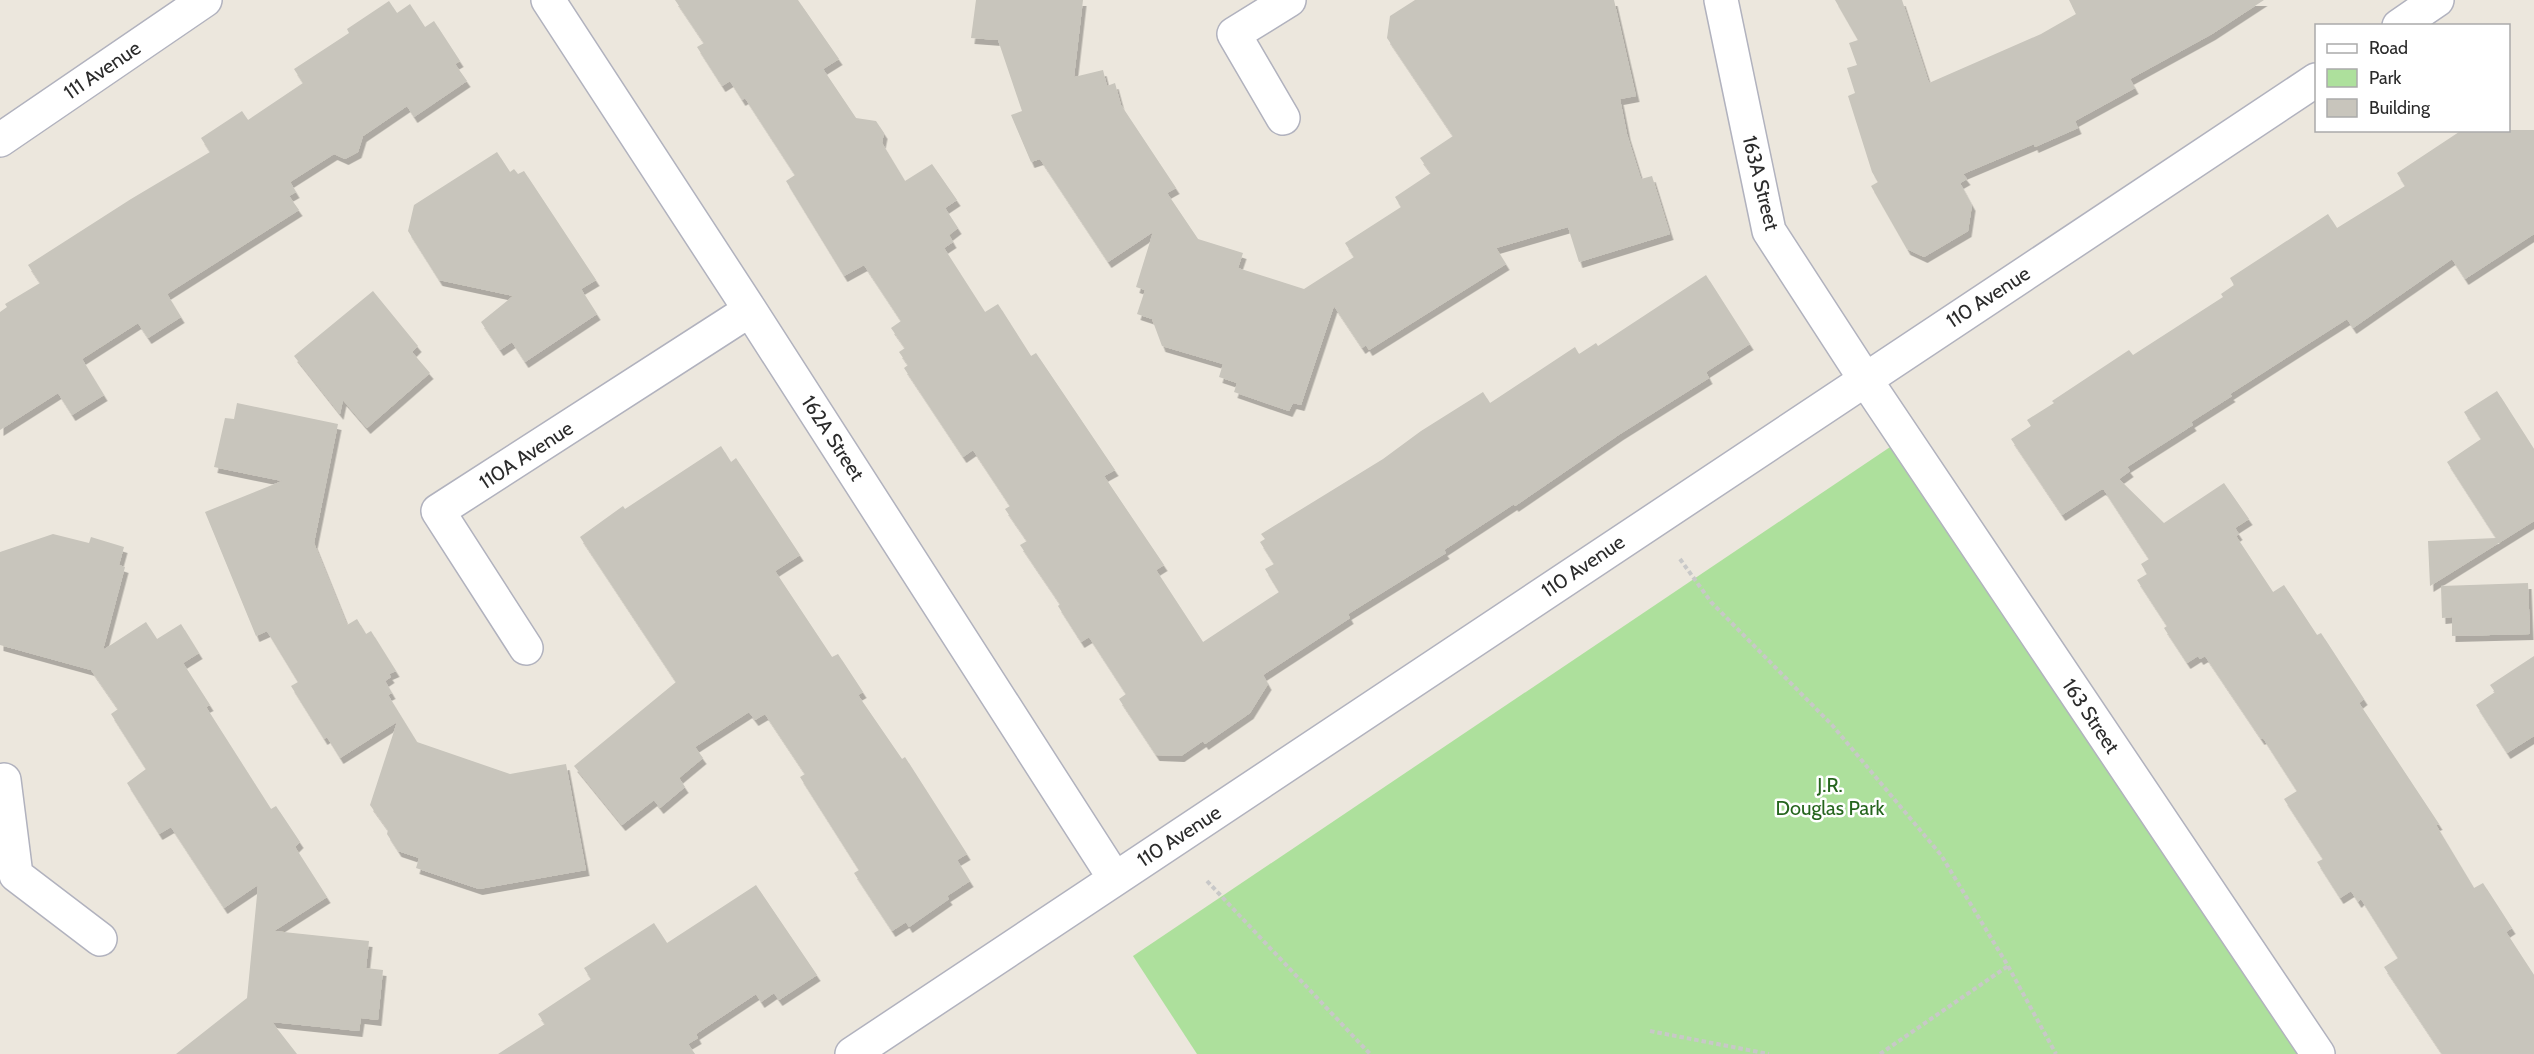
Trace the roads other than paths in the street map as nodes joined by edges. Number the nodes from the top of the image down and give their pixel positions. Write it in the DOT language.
graph roads {
  1 [pos="205,0"];
  2 [pos="548,0"];
  3 [pos="1289,0"];
  4 [pos="1721,0"];
  5 [pos="2437,0"];
  6 [pos="2401,24"];
  7 [pos="2315,81"];
  8 [pos="1283,118"];
  9 [pos="0,140"];
  10 [pos="750,310"];
  11 [pos="1865,378"];
  12 [pos="526,648"];
  13 [pos="4,780"];
  14 [pos="1115,879"];
  15 [pos="8,880"];
  16 [pos="100,939"];
  17 [pos="852,1054"];
  18 [pos="2318,1054"];
  1 -- 9 [label="street, 111 Avenue"];
  2 -- 10 [label="street, 162A Street"];
  3 -- 8 [label="street"];
  4 -- 11 [label="street, 163A Street"];
  5 -- 6 [label="street"];
  7 -- 11 [label="street, 110 Avenue"];
  10 -- 12 [label="street, 110A Avenue"];
  10 -- 14 [label="street, 162A Street"];
  11 -- 14 [label="street, 110 Avenue"];
  11 -- 18 [label="street, 163 Street"];
  13 -- 15 [label="street"];
  14 -- 17 [label="street, 110 Avenue"];
  15 -- 16 [label="street"];
}
